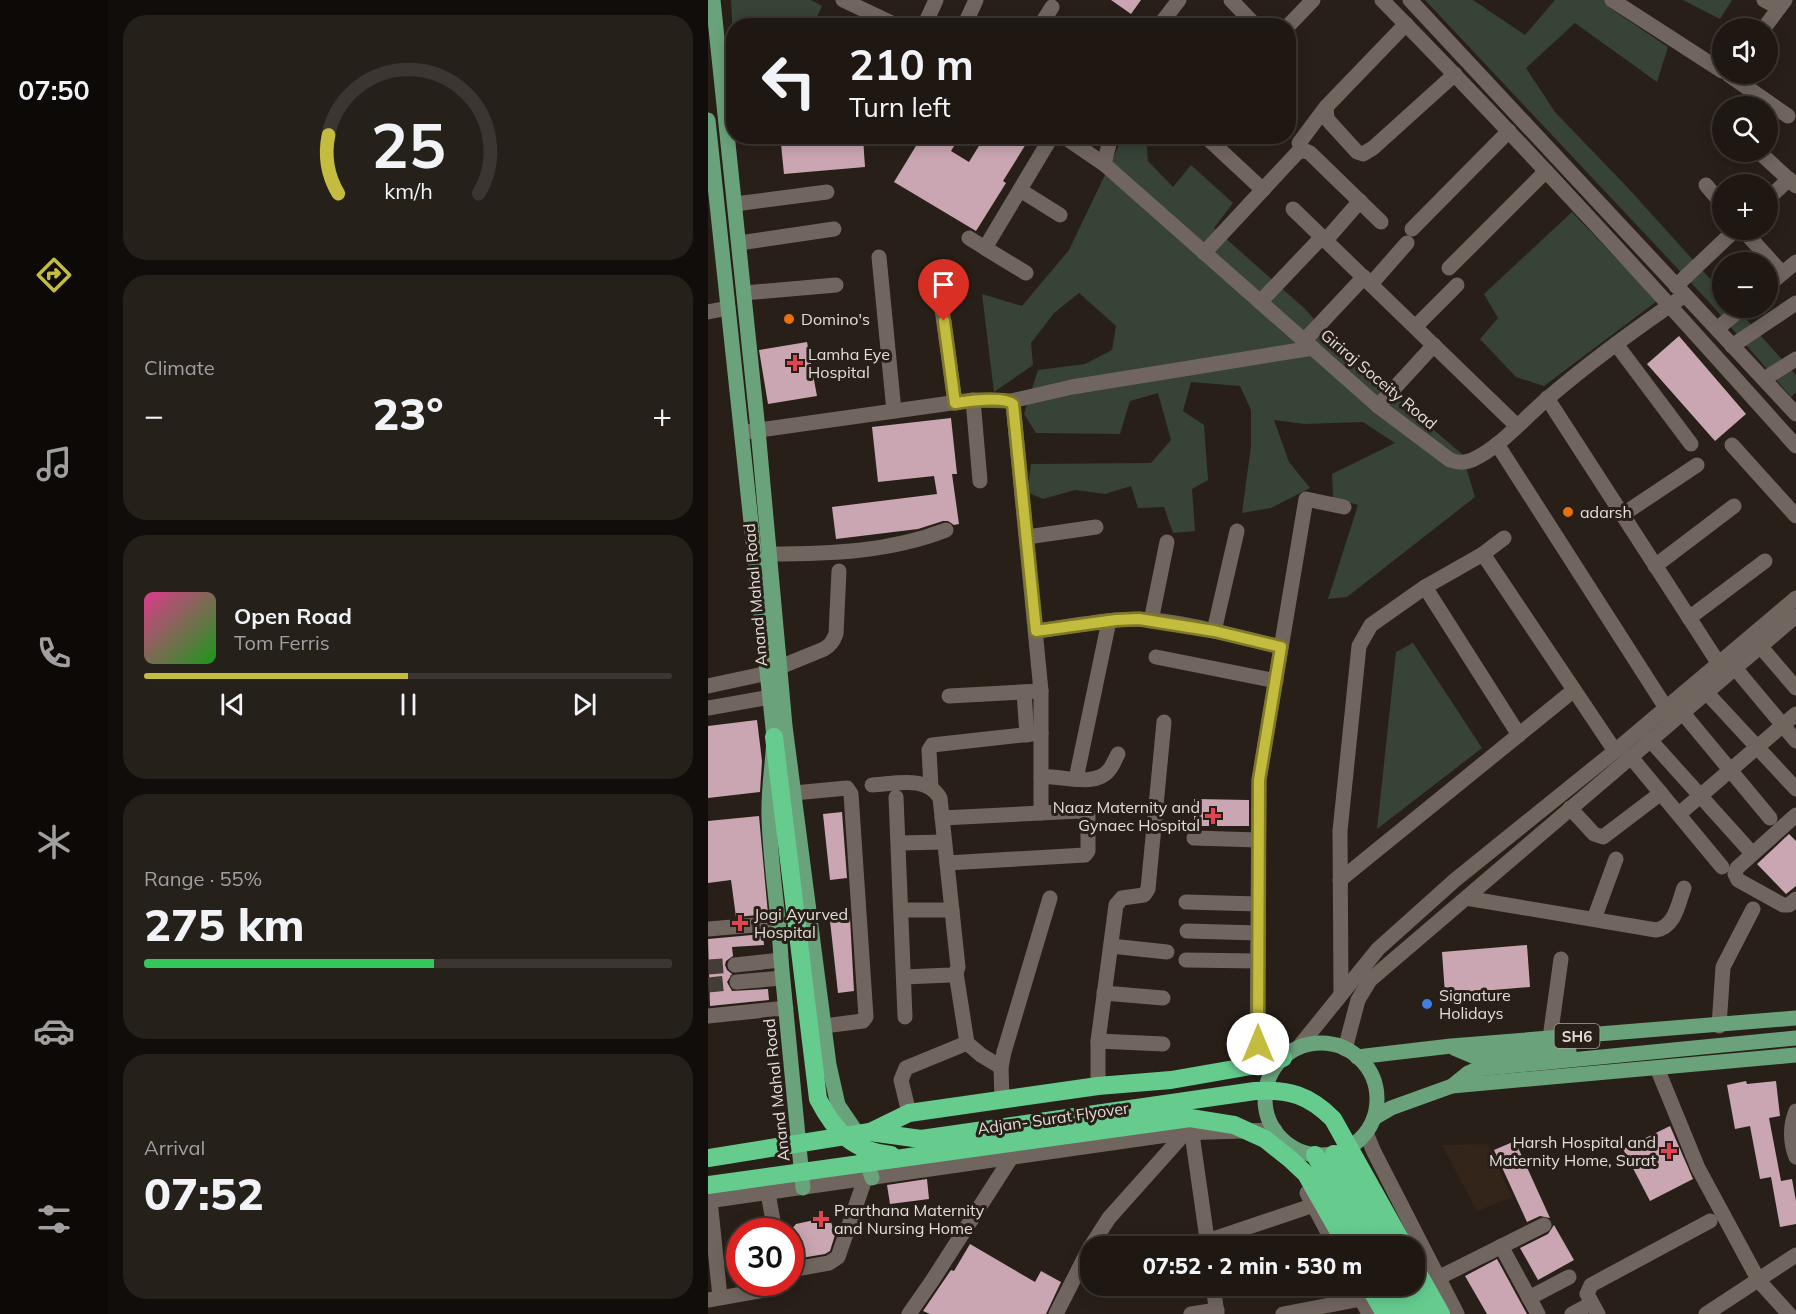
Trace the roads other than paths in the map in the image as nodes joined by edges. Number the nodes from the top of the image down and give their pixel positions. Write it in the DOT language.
graph roads {
  1 [pos="713,0"];
  2 [pos="936,0"];
  3 [pos="976,0"];
  4 [pos="1179,0"];
  5 [pos="1231,0"];
  6 [pos="1311,0"];
  7 [pos="1382,0"];
  8 [pos="1410,0"];
  9 [pos="1612,0"];
  10 [pos="1764,0"];
  11 [pos="853,2"];
  12 [pos="1782,4"];
  13 [pos="1052,7"];
  14 [pos="883,18"];
  15 [pos="928,18"];
  16 [pos="968,18"];
  17 [pos="1045,18"];
  18 [pos="1165,18"];
  19 [pos="1248,18"];
  20 [pos="1295,18"];
  21 [pos="1772,18"];
  22 [pos="1406,24"];
  23 [pos="1712,63"];
  24 [pos="1455,74"];
  25 [pos="1744,84"];
  26 [pos="1326,107"];
  27 [pos="1793,115"];
  28 [pos="708,120"];
  29 [pos="726,121"];
  30 [pos="1509,131"];
  31 [pos="1299,143"];
  32 [pos="729,144"];
  33 [pos="1047,144"];
  34 [pos="1075,144"];
  35 [pos="1110,144"];
  36 [pos="1214,144"];
  37 [pos="1770,162"];
  38 [pos="1104,164"];
  39 [pos="1546,171"];
  40 [pos="1792,183"];
  41 [pos="1706,185"];
  42 [pos="1020,190"];
  43 [pos="1263,190"];
  44 [pos="827,192"];
  45 [pos="1712,192"];
  46 [pos="1778,193"];
  47 [pos="1360,201"];
  48 [pos="735,204"];
  49 [pos="1293,209"];
  50 [pos="1060,215"];
  51 [pos="1381,222"];
  52 [pos="714,224"];
  53 [pos="834,229"];
  54 [pos="969,238"];
  55 [pos="1324,239"];
  56 [pos="1727,240"];
  57 [pos="1752,240"];
  58 [pos="739,243"];
  59 [pos="985,248"];
  60 [pos="1204,253"];
  61 [pos="879,257"];
  62 [pos="1796,262"];
  63 [pos="1449,268"];
  64 [pos="1026,273"];
  65 [pos="1782,273"];
  66 [pos="1778,276"];
  67 [pos="938,280"];
  68 [pos="1368,281"];
  69 [pos="836,285"];
  70 [pos="1457,285"];
  71 [pos="1681,290"];
  72 [pos="744,292"];
  73 [pos="1260,302"];
  74 [pos="1796,303"];
  75 [pos="1670,305"];
  76 [pos="728,308"];
  77 [pos="708,312"];
  78 [pos="1730,318"];
  79 [pos="1416,327"];
  80 [pos="1717,329"];
  81 [pos="1309,344"];
  82 [pos="1616,344"];
  83 [pos="1434,345"];
  84 [pos="1732,346"];
  85 [pos="1796,358"];
  86 [pos="1764,380"];
  87 [pos="1547,398"];
  88 [pos="973,400"];
  89 [pos="1011,401"];
  90 [pos="955,403"];
  91 [pos="1378,406"];
  92 [pos="894,411"];
  93 [pos="1796,414"];
  94 [pos="1517,426"];
  95 [pos="758,430"];
  96 [pos="742,432"];
  97 [pos="1497,444"];
  98 [pos="1691,444"];
  99 [pos="1732,445"];
  100 [pos="1796,446"];
  101 [pos="1697,465"];
  102 [pos="980,481"];
  103 [pos="1734,506"];
  104 [pos="1344,507"];
  105 [pos="1622,515"];
  106 [pos="1796,516"];
  107 [pos="1096,527"];
  108 [pos="946,530"];
  109 [pos="1237,531"];
  110 [pos="1027,537"];
  111 [pos="1504,538"];
  112 [pos="1167,542"];
  113 [pos="770,554"];
  114 [pos="1483,554"];
  115 [pos="1765,561"];
  116 [pos="1655,566"];
  117 [pos="839,571"];
  118 [pos="1425,587"];
  119 [pos="1796,598"];
  120 [pos="1689,618"];
  121 [pos="1109,621"];
  122 [pos="1151,621"];
  123 [pos="1793,625"];
  124 [pos="1036,631"];
  125 [pos="1214,631"];
  126 [pos="1760,646"];
  127 [pos="1281,647"];
  128 [pos="1156,657"];
  129 [pos="1719,664"];
  130 [pos="1735,668"];
  131 [pos="772,673"];
  132 [pos="1275,681"];
  133 [pos="708,686"];
  134 [pos="1796,688"];
  135 [pos="1574,690"];
  136 [pos="1024,692"];
  137 [pos="1041,692"];
  138 [pos="1706,692"];
  139 [pos="949,696"];
  140 [pos="771,697"];
  141 [pos="708,708"];
  142 [pos="1666,708"];
  143 [pos="1682,712"];
  144 [pos="1796,714"];
  145 [pos="1164,722"];
  146 [pos="1783,725"];
  147 [pos="1034,734"];
  148 [pos="1519,735"];
  149 [pos="774,737"];
  150 [pos="1650,740"];
  151 [pos="1796,741"];
  152 [pos="1757,747"];
  153 [pos="1615,751"];
  154 [pos="1118,754"];
  155 [pos="1630,756"];
  156 [pos="1730,770"];
  157 [pos="1041,777"];
  158 [pos="1076,779"];
  159 [pos="873,785"];
  160 [pos="931,787"];
  161 [pos="1796,789"];
  162 [pos="787,793"];
  163 [pos="1661,793"];
  164 [pos="1700,796"];
  165 [pos="896,797"];
  166 [pos="1570,808"];
  167 [pos="1041,813"];
  168 [pos="1679,814"];
  169 [pos="942,818"];
  170 [pos="1770,818"];
  171 [pos="1794,820"];
  172 [pos="1194,838"];
  173 [pos="1258,840"];
  174 [pos="944,842"];
  175 [pos="900,843"];
  176 [pos="1750,851"];
  177 [pos="1616,859"];
  178 [pos="947,863"];
  179 [pos="1722,867"];
  180 [pos="1340,880"];
  181 [pos="1684,888"];
  182 [pos="1050,898"];
  183 [pos="1466,898"];
  184 [pos="1796,899"];
  185 [pos="1186,902"];
  186 [pos="1258,904"];
  187 [pos="1753,909"];
  188 [pos="902,910"];
  189 [pos="952,910"];
  190 [pos="1594,920"];
  191 [pos="779,924"];
  192 [pos="708,929"];
  193 [pos="1187,931"];
  194 [pos="1258,933"];
  195 [pos="1111,946"];
  196 [pos="1167,952"];
  197 [pos="1562,959"];
  198 [pos="781,960"];
  199 [pos="1186,960"];
  200 [pos="1258,961"];
  201 [pos="735,965"];
  202 [pos="956,973"];
  203 [pos="904,977"];
  204 [pos="782,978"];
  205 [pos="737,982"];
  206 [pos="1104,993"];
  207 [pos="1341,993"];
  208 [pos="1163,998"];
  209 [pos="786,1008"];
  210 [pos="708,1017"];
  211 [pos="905,1017"];
  212 [pos="1796,1018"];
  213 [pos="824,1026"];
  214 [pos="1719,1026"];
  215 [pos="1796,1030"];
  216 [pos="1550,1038"];
  217 [pos="1796,1038"];
  218 [pos="1098,1041"];
  219 [pos="967,1043"];
  220 [pos="1163,1044"];
  221 [pos="1451,1046"];
  222 [pos="1290,1053"];
  223 [pos="1351,1053"];
  224 [pos="1796,1055"];
  225 [pos="1257,1065"];
  226 [pos="1002,1068"];
  227 [pos="1657,1068"];
  228 [pos="1098,1086"];
  229 [pos="1452,1086"];
  230 [pos="1002,1100"];
  231 [pos="1796,1111"];
  232 [pos="909,1113"];
  233 [pos="1374,1118"];
  234 [pos="1275,1130"];
  235 [pos="864,1132"];
  236 [pos="1366,1132"];
  237 [pos="1188,1134"];
  238 [pos="799,1143"];
  239 [pos="1287,1143"];
  240 [pos="1334,1154"];
  241 [pos="1315,1155"];
  242 [pos="1796,1157"];
  243 [pos="708,1158"];
  244 [pos="913,1158"];
  245 [pos="1011,1158"];
  246 [pos="868,1178"];
  247 [pos="803,1188"];
  248 [pos="768,1193"];
  249 [pos="709,1195"];
  250 [pos="1349,1200"];
  251 [pos="1314,1205"];
  252 [pos="772,1218"];
  253 [pos="1710,1221"];
  254 [pos="1544,1225"];
  255 [pos="1098,1236"];
  256 [pos="1206,1236"];
  257 [pos="1229,1236"];
  258 [pos="1330,1236"];
  259 [pos="1341,1236"];
  260 [pos="1362,1236"];
  261 [pos="1376,1236"];
  262 [pos="1398,1236"];
  263 [pos="1501,1246"];
  264 [pos="1796,1256"];
  265 [pos="804,1267"];
  266 [pos="1080,1273"];
  267 [pos="1569,1277"];
  268 [pos="1438,1278"];
  269 [pos="1759,1281"];
  270 [pos="1425,1286"];
  271 [pos="731,1296"];
  272 [pos="1215,1296"];
  273 [pos="1342,1296"];
  274 [pos="1364,1296"];
  275 [pos="1368,1296"];
  276 [pos="1394,1296"];
  277 [pos="1412,1296"];
  278 [pos="1530,1298"];
  279 [pos="714,1299"];
  280 [pos="1727,1301"];
  281 [pos="1217,1312"];
  282 [pos="1585,1312"];
  283 [pos="909,1314"];
  284 [pos="1056,1314"];
  285 [pos="1191,1314"];
  286 [pos="1283,1314"];
  287 [pos="1369,1314"];
  288 [pos="1385,1314"];
  289 [pos="1404,1314"];
  290 [pos="1422,1314"];
  291 [pos="1441,1314"];
  292 [pos="1457,1314"];
  293 [pos="1538,1314"];
  294 [pos="1706,1314"];
  295 [pos="1736,1314"];
  296 [pos="1789,1314"];
  1 -- 29 [label="main road, Anand Mahal Road"];
  2 -- 15 [label="street"];
  3 -- 16 [label="street"];
  4 -- 18 [label="street"];
  5 -- 19 [label="street"];
  6 -- 20 [label="street"];
  7 -- 22 [label="street"];
  8 -- 71 [label="street"];
  9 -- 23 [label="street"];
  10 -- 12 [label="street"];
  11 -- 14 [label="street"];
  12 -- 21 [label="street"];
  13 -- 17 [label="street"];
  22 -- 24 [label="street"];
  22 -- 26 [label="street"];
  24 -- 26 [label="street"];
  24 -- 30 [label="street"];
  25 -- 27 [label="street"];
  26 -- 31 [label="street"];
  28 -- 52 [label="main road, Anand Mahal Road"];
  30 -- 39 [label="street"];
  30 -- 68 [label="street"];
  32 -- 48 [label="main road, Anand Mahal Road"];
  33 -- 42 [label="street"];
  34 -- 38 [label="street, Giriraj Soceity Road"];
  35 -- 38 [label="street"];
  36 -- 43 [label="street"];
  37 -- 40 [label="street"];
  38 -- 60 [label="street, Giriraj Soceity Road"];
  39 -- 63 [label="street"];
  39 -- 75 [label="street"];
  40 -- 46 [label="street"];
  41 -- 45 [label="street"];
  42 -- 50 [label="street"];
  42 -- 59 [label="street"];
  43 -- 47 [label="street"];
  43 -- 60 [label="street"];
  44 -- 48 [label="street"];
  47 -- 51 [label="street"];
  47 -- 55 [label="street"];
  48 -- 58 [label="main road, Anand Mahal Road"];
  49 -- 55 [label="street"];
  52 -- 76 [label="main road, Anand Mahal Road"];
  53 -- 58 [label="street"];
  54 -- 59 [label="street"];
  55 -- 68 [label="street"];
  55 -- 73 [label="street"];
  56 -- 71 [label="street, Giriraj Soceity Road"];
  57 -- 65 [label="street"];
  58 -- 72 [label="main road, Anand Mahal Road"];
  59 -- 64 [label="street"];
  60 -- 73 [label="street, Giriraj Soceity Road"];
  61 -- 92 [label="street"];
  62 -- 65 [label="street"];
  65 -- 66 [label="street"];
  67 -- 90 [label="street"];
  68 -- 79 [label="street"];
  68 -- 81 [label="street"];
  69 -- 72 [label="street"];
  70 -- 79 [label="street"];
  71 -- 75 [label="street, Giriraj Soceity Road"];
  71 -- 80 [label="street"];
  72 -- 95 [label="main road, Anand Mahal Road"];
  73 -- 81 [label="street, Giriraj Soceity Road"];
  74 -- 84 [label="street"];
  75 -- 82 [label="street, Giriraj Soceity Road"];
  75 -- 100 [label="street"];
  76 -- 77 [label="street"];
  76 -- 96 [label="main road, Anand Mahal Road"];
  78 -- 80 [label="street"];
  79 -- 83 [label="street"];
  80 -- 84 [label="street"];
  81 -- 89 [label="street"];
  81 -- 91 [label="street, Giriraj Soceity Road"];
  82 -- 87 [label="street, Giriraj Soceity Road"];
  82 -- 98 [label="street"];
  83 -- 91 [label="street"];
  83 -- 94 [label="street"];
  84 -- 86 [label="street"];
  85 -- 86 [label="street"];
  86 -- 93 [label="street"];
  87 -- 94 [label="street, Giriraj Soceity Road"];
  87 -- 105 [label="street"];
  88 -- 89 [label="street"];
  88 -- 90 [label="street"];
  88 -- 102 [label="street"];
  89 -- 110 [label="street"];
  90 -- 92 [label="street"];
  91 -- 97 [label="street, Giriraj Soceity Road"];
  92 -- 95 [label="street"];
  94 -- 97 [label="street, Giriraj Soceity Road"];
  95 -- 96 [label="street"];
  95 -- 113 [label="main road, Anand Mahal Road"];
  96 -- 131 [label="main road, Anand Mahal Road"];
  97 -- 142 [label="street"];
  99 -- 106 [label="street"];
  101 -- 105 [label="street"];
  103 -- 116 [label="street"];
  104 -- 127 [label="street"];
  105 -- 116 [label="street"];
  107 -- 110 [label="street"];
  108 -- 113 [label="street"];
  109 -- 125 [label="street"];
  110 -- 124 [label="street"];
  111 -- 114 [label="street"];
  112 -- 122 [label="street"];
  113 -- 131 [label="main road, Anand Mahal Road"];
  114 -- 118 [label="street"];
  114 -- 135 [label="street"];
  115 -- 120 [label="street"];
  116 -- 120 [label="street"];
  117 -- 131 [label="street"];
  118 -- 148 [label="street"];
  118 -- 180 [label="street"];
  119 -- 129 [label="street"];
  120 -- 129 [label="street"];
  121 -- 122 [label="street"];
  121 -- 124 [label="street"];
  121 -- 158 [label="street"];
  122 -- 125 [label="street"];
  123 -- 126 [label="street"];
  124 -- 137 [label="street"];
  125 -- 127 [label="street"];
  126 -- 130 [label="street"];
  126 -- 134 [label="street"];
  127 -- 132 [label="street"];
  128 -- 132 [label="street"];
  129 -- 142 [label="street"];
  130 -- 138 [label="street"];
  130 -- 146 [label="street"];
  131 -- 133 [label="street"];
  131 -- 140 [label="main road, Anand Mahal Road"];
  131 -- 162 [label="main road, Anand Mahal Road"];
  132 -- 173 [label="street"];
  135 -- 148 [label="street"];
  135 -- 153 [label="street"];
  136 -- 137 [label="street"];
  136 -- 139 [label="street"];
  136 -- 147 [label="street"];
  137 -- 147 [label="street"];
  138 -- 143 [label="street"];
  138 -- 152 [label="street"];
  140 -- 141 [label="street"];
  140 -- 149 [label="main road, Anand Mahal Road"];
  142 -- 153 [label="street"];
  143 -- 150 [label="street"];
  143 -- 156 [label="street"];
  144 -- 146 [label="street"];
  145 -- 195 [label="street"];
  146 -- 151 [label="street"];
  146 -- 152 [label="street"];
  147 -- 157 [label="street"];
  147 -- 160 [label="street"];
  148 -- 180 [label="street"];
  149 -- 162 [label="highway"];
  149 -- 191 [label="main road, Anand Mahal Road"];
  150 -- 155 [label="street"];
  150 -- 164 [label="street"];
  152 -- 156 [label="street"];
  152 -- 161 [label="street"];
  153 -- 207 [label="street"];
  154 -- 158 [label="street"];
  155 -- 163 [label="street"];
  155 -- 166 [label="street"];
  156 -- 164 [label="street"];
  156 -- 170 [label="street"];
  157 -- 158 [label="street"];
  157 -- 167 [label="street"];
  159 -- 160 [label="street"];
  160 -- 169 [label="street"];
  162 -- 213 [label="main road, Anand Mahal Road"];
  162 -- 213 [label="street"];
  162 -- 244 [label="highway"];
  163 -- 166 [label="street"];
  163 -- 168 [label="street"];
  164 -- 168 [label="street"];
  164 -- 176 [label="street"];
  165 -- 175 [label="street"];
  166 -- 183 [label="street"];
  167 -- 169 [label="street"];
  167 -- 178 [label="street"];
  168 -- 179 [label="street"];
  169 -- 174 [label="street"];
  171 -- 184 [label="street"];
  172 -- 173 [label="street"];
  173 -- 186 [label="street"];
  174 -- 175 [label="street"];
  174 -- 178 [label="street"];
  175 -- 188 [label="street"];
  177 -- 190 [label="street"];
  178 -- 189 [label="street"];
  180 -- 207 [label="street"];
  181 -- 190 [label="street"];
  182 -- 226 [label="street"];
  183 -- 190 [label="street"];
  183 -- 223 [label="street"];
  185 -- 186 [label="street"];
  186 -- 194 [label="street"];
  187 -- 214 [label="street"];
  188 -- 189 [label="street"];
  188 -- 203 [label="street"];
  189 -- 202 [label="street"];
  191 -- 192 [label="street"];
  191 -- 198 [label="main road, Anand Mahal Road"];
  193 -- 194 [label="street"];
  194 -- 200 [label="street"];
  195 -- 196 [label="street"];
  195 -- 206 [label="street"];
  197 -- 216 [label="street"];
  198 -- 201 [label="street"];
  198 -- 204 [label="main road, Anand Mahal Road"];
  199 -- 200 [label="street"];
  200 -- 225 [label="street"];
  202 -- 203 [label="street"];
  202 -- 219 [label="street"];
  203 -- 211 [label="street"];
  204 -- 205 [label="street"];
  204 -- 209 [label="main road, Anand Mahal Road"];
  206 -- 208 [label="street"];
  206 -- 218 [label="street"];
  207 -- 222 [label="street"];
  209 -- 210 [label="street"];
  209 -- 238 [label="main road, Anand Mahal Road"];
  212 -- 214 [label="main road, SH6"];
  213 -- 235 [label="main road, Anand Mahal Road"];
  214 -- 216 [label="main road, SH6"];
  215 -- 221 [label="main road"];
  216 -- 221 [label="main road, SH6"];
  217 -- 229 [label="main road"];
  218 -- 220 [label="street"];
  218 -- 228 [label="street"];
  219 -- 226 [label="street"];
  219 -- 232 [label="street"];
  221 -- 223 [label="main road, SH6"];
  222 -- 223 [label="main road"];
  222 -- 225 [label="highway"];
  222 -- 234 [label="main road"];
  223 -- 233 [label="main road"];
  224 -- 227 [label="main road"];
  225 -- 228 [label="highway"];
  226 -- 230 [label="street"];
  227 -- 229 [label="main road"];
  227 -- 269 [label="street"];
  228 -- 230 [label="highway"];
  229 -- 233 [label="main road"];
  230 -- 232 [label="highway"];
  231 -- 242 [label="street"];
  232 -- 235 [label="highway"];
  233 -- 236 [label="main road"];
  234 -- 237 [label="street"];
  234 -- 239 [label="main road"];
  235 -- 238 [label="highway"];
  235 -- 246 [label="main road, Anand Mahal Road"];
  235 -- 262 [label="highway, Adjan- Surat Flyover"];
  236 -- 240 [label="main road"];
  236 -- 268 [label="street"];
  237 -- 245 [label="street"];
  237 -- 255 [label="street"];
  237 -- 256 [label="street"];
  238 -- 243 [label="highway"];
  238 -- 247 [label="main road, Anand Mahal Road"];
  239 -- 241 [label="main road"];
  239 -- 251 [label="street"];
  240 -- 241 [label="main road"];
  240 -- 250 [label="highway"];
  241 -- 250 [label="highway"];
  244 -- 249 [label="highway, Adjan- Surat Flyover"];
  244 -- 259 [label="highway, Adjan- Surat Flyover"];
  245 -- 246 [label="street"];
  245 -- 283 [label="street"];
  246 -- 247 [label="street"];
  246 -- 265 [label="street"];
  247 -- 248 [label="street"];
  248 -- 249 [label="street"];
  248 -- 252 [label="street"];
  249 -- 279 [label="street"];
  250 -- 260 [label="highway"];
  250 -- 261 [label="highway"];
  251 -- 257 [label="street"];
  251 -- 258 [label="street"];
  253 -- 282 [label="street"];
  254 -- 263 [label="street"];
  263 -- 268 [label="street"];
  263 -- 278 [label="street"];
  264 -- 269 [label="street"];
  266 -- 284 [label="street"];
  267 -- 278 [label="street"];
  268 -- 292 [label="street"];
  269 -- 280 [label="street"];
  269 -- 296 [label="street"];
  270 -- 291 [label="highway"];
  271 -- 279 [label="street"];
  272 -- 281 [label="street"];
  273 -- 286 [label="street"];
  274 -- 287 [label="street"];
  275 -- 288 [label="highway"];
  276 -- 289 [label="highway"];
  277 -- 290 [label="highway"];
  278 -- 293 [label="street"];
  280 -- 294 [label="street"];
  280 -- 295 [label="street"];
  281 -- 285 [label="street"];
}
